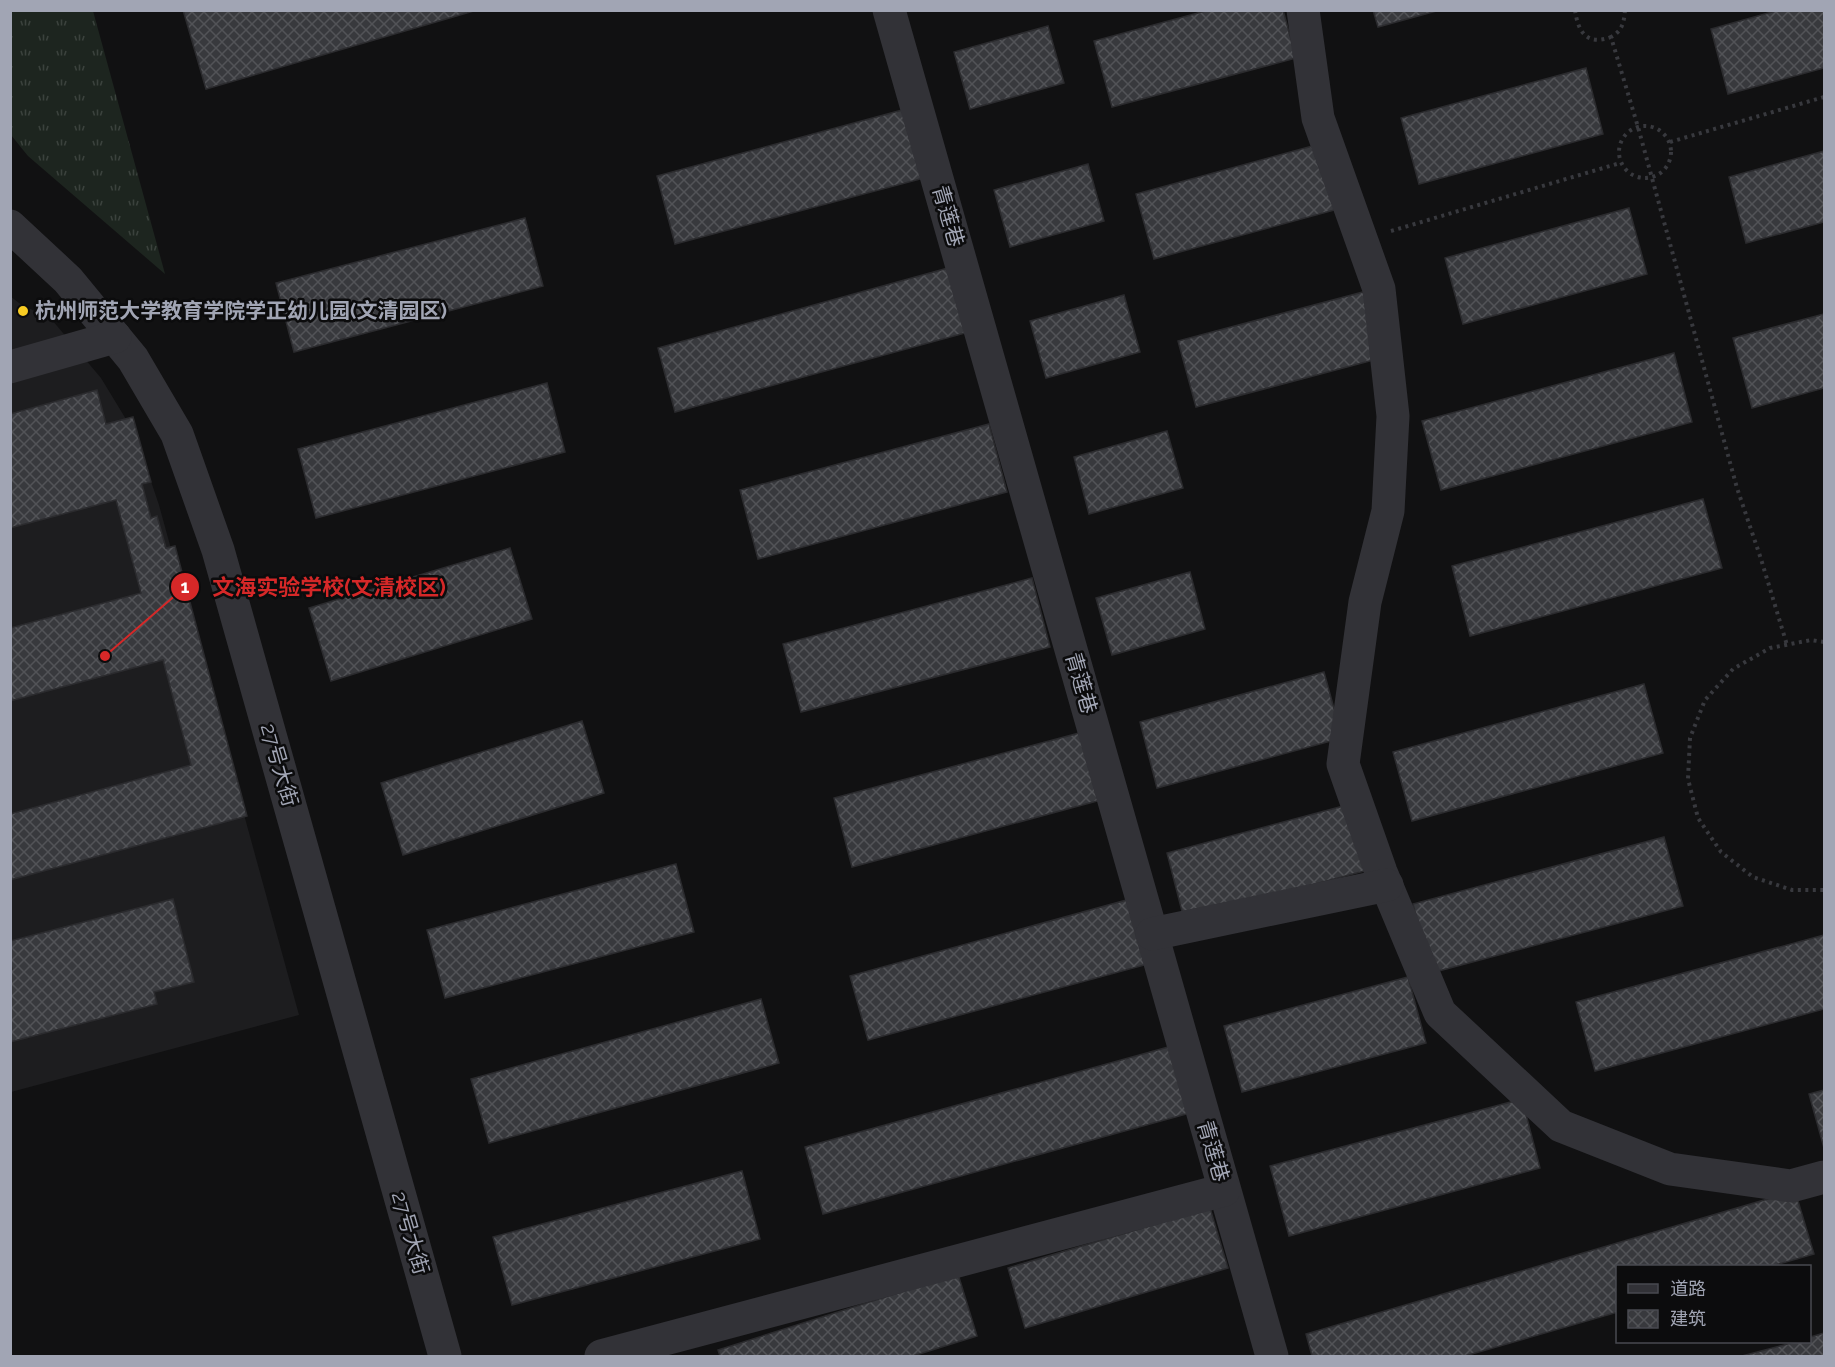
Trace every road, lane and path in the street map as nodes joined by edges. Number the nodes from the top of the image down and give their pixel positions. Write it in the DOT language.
graph roads {
  1 [pos="889,10"];
  2 [pos="1303,10"];
  3 [pos="1575,10"];
  4 [pos="1625,10"];
  5 [pos="1611,38"];
  6 [pos="1824,97"];
  7 [pos="1638,127"];
  8 [pos="1670,142"];
  9 [pos="1620,163"];
  10 [pos="1651,176"];
  11 [pos="1422,222"];
  12 [pos="10,226"];
  13 [pos="115,337"];
  14 [pos="10,367"];
  15 [pos="1824,642"];
  16 [pos="1787,645"];
  17 [pos="1387,885"];
  18 [pos="1824,890"];
  19 [pos="1152,934"];
  20 [pos="1824,1177"];
  21 [pos="1224,1190"];
  22 [pos="445,1356"];
  23 [pos="601,1356"];
  24 [pos="1272,1356"];
  1 -- 19 [label="street, 青莲巷"];
  2 -- 17 [label="street"];
  3 -- 5 [label="path"];
  4 -- 5 [label="path"];
  5 -- 7 [label="path"];
  6 -- 8 [label="path"];
  7 -- 8 [label="path"];
  7 -- 9 [label="path"];
  7 -- 10 [label="path"];
  8 -- 10 [label="path"];
  9 -- 10 [label="path"];
  9 -- 11 [label="path"];
  10 -- 16 [label="path"];
  12 -- 13 [label="street, 27号大街"];
  13 -- 14 [label="street"];
  13 -- 22 [label="street, 27号大街"];
  15 -- 16 [label="path"];
  16 -- 18 [label="path"];
  17 -- 19 [label="street"];
  17 -- 20 [label="street"];
  19 -- 21 [label="street, 青莲巷"];
  21 -- 23 [label="street"];
  21 -- 24 [label="street, 青莲巷"];
}
